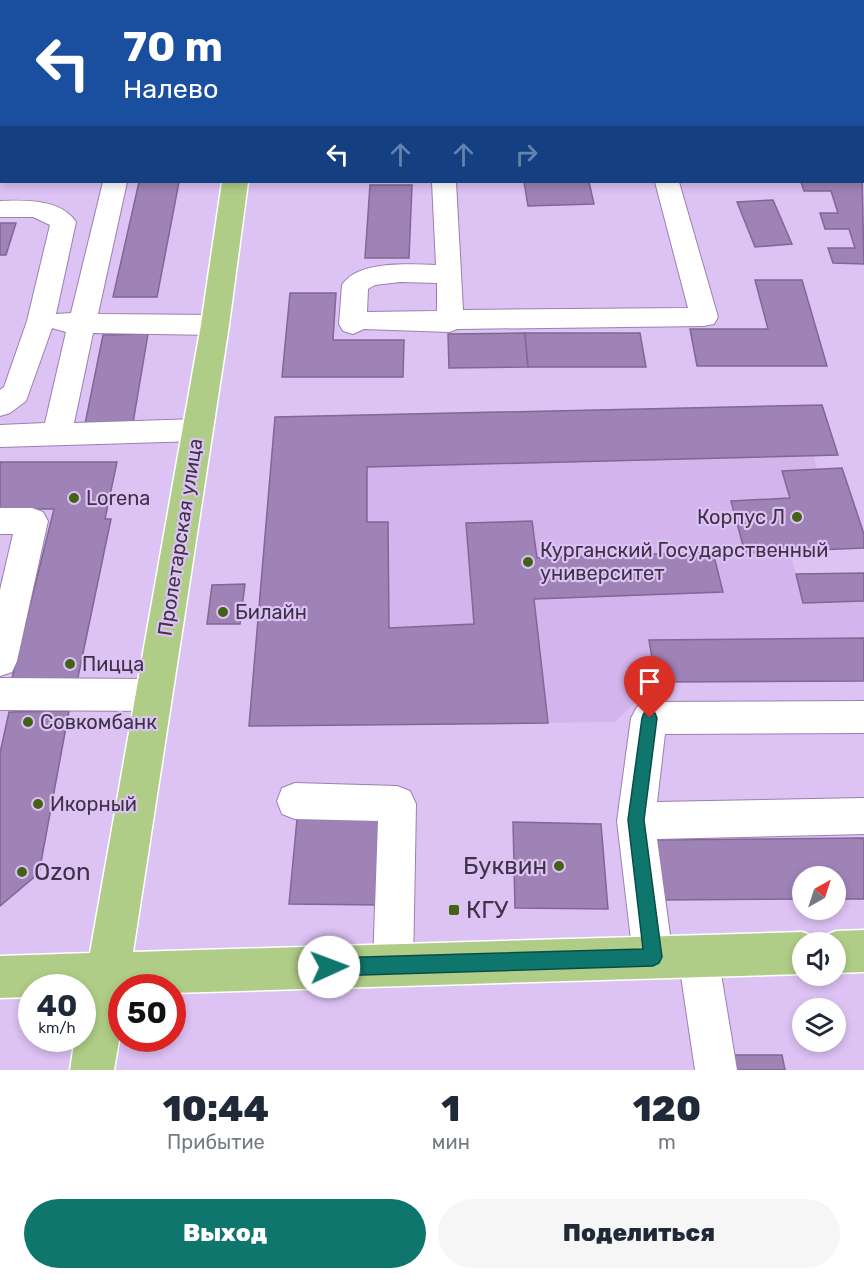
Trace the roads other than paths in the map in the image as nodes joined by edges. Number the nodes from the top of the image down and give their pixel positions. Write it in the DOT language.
graph roads {
  1 [pos="115,183"];
  2 [pos="235,183"];
  3 [pos="444,183"];
  4 [pos="667,183"];
  5 [pos="0,209"];
  6 [pos="450,274"];
  7 [pos="41,321"];
  8 [pos="450,322"];
  9 [pos="82,323"];
  10 [pos="215,325"];
  11 [pos="0,405"];
  12 [pos="198,430"];
  13 [pos="57,434"];
  14 [pos="0,436"];
  15 [pos="0,521"];
  16 [pos="0,661"];
  17 [pos="0,694"];
  18 [pos="154,696"];
  19 [pos="864,717"];
  20 [pos="295,801"];
  21 [pos="864,816"];
  22 [pos="636,820"];
  23 [pos="864,951"];
  24 [pos="846,952"];
  25 [pos="792,953"];
  26 [pos="698,956"];
  27 [pos="653,957"];
  28 [pos="393,965"];
  29 [pos="107,973"];
  30 [pos="0,977"];
  31 [pos="92,1070"];
  32 [pos="716,1070"];
  1 -- 9 [label="lane"];
  2 -- 10 [label="main road, Пролетарская улица"];
  3 -- 6 [label="lane"];
  4 -- 8 [label="lane"];
  5 -- 7 [label="lane"];
  6 -- 8 [label="lane"];
  6 -- 8 [label="lane"];
  7 -- 9 [label="lane"];
  7 -- 11 [label="lane"];
  9 -- 10 [label="lane"];
  9 -- 13 [label="lane"];
  10 -- 12 [label="main road, Пролетарская улица"];
  12 -- 13 [label="lane"];
  12 -- 18 [label="main road, Пролетарская улица"];
  13 -- 14 [label="lane"];
  15 -- 16 [label="lane"];
  17 -- 18 [label="lane"];
  18 -- 29 [label="main road, Пролетарская улица"];
  19 -- 22 [label="lane"];
  20 -- 28 [label="lane"];
  21 -- 22 [label="lane"];
  22 -- 27 [label="lane"];
  23 -- 24 [label="main road"];
  25 -- 26 [label="main road"];
  26 -- 27 [label="main road"];
  26 -- 32 [label="lane"];
  27 -- 28 [label="main road"];
  28 -- 29 [label="main road"];
  29 -- 30 [label="main road"];
  29 -- 31 [label="main road, Пролетарская улица"];
}
